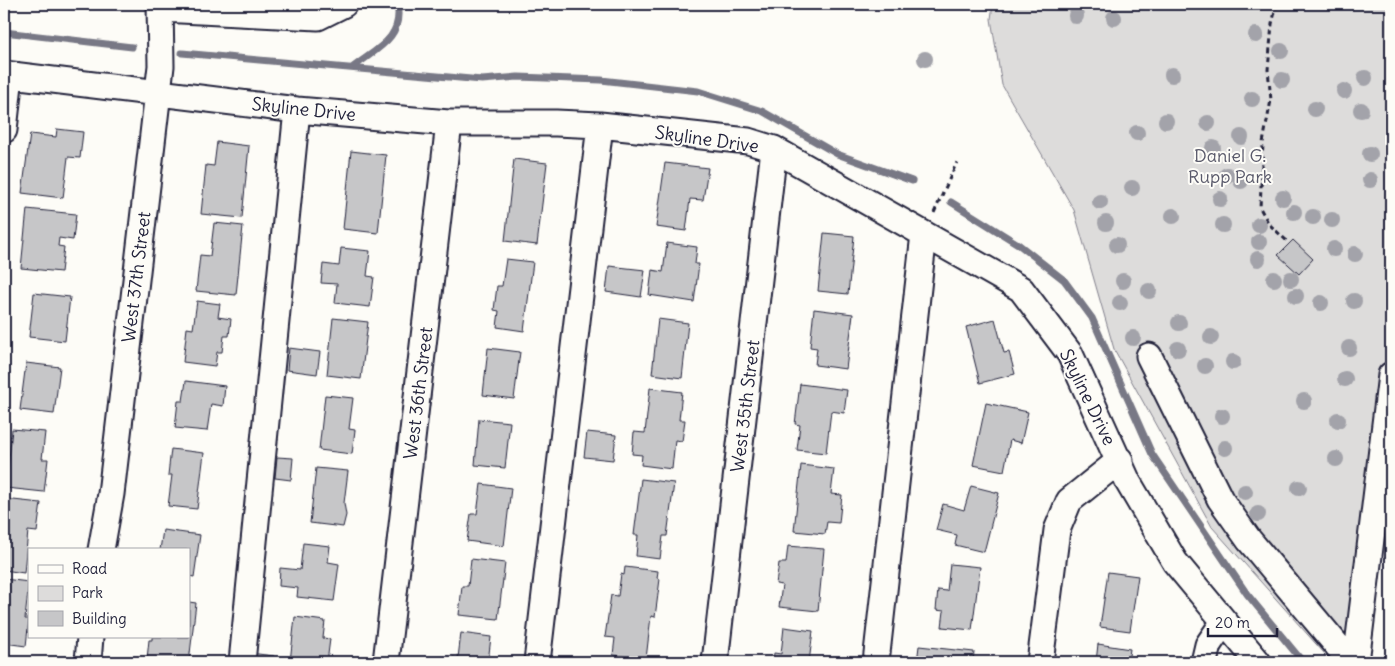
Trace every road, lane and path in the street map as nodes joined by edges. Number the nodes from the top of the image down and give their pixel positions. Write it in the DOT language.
graph roads {
  1 [pos="344,4"];
  2 [pos="1277,4"];
  3 [pos="161,12"];
  4 [pos="7,75"];
  5 [pos="157,93"];
  6 [pos="297,110"];
  7 [pos="449,123"];
  8 [pos="600,125"];
  9 [pos="4,130"];
  10 [pos="774,150"];
  11 [pos="957,162"];
  12 [pos="924,234"];
  13 [pos="1289,243"];
  14 [pos="1149,356"];
  15 [pos="1391,375"];
  16 [pos="1120,460"];
  17 [pos="101,548"];
  18 [pos="1223,623"];
  19 [pos="90,638"];
  20 [pos="88,662"];
  21 [pos="242,662"];
  22 [pos="386,662"];
  23 [pos="537,662"];
  24 [pos="715,662"];
  25 [pos="876,662"];
  26 [pos="1040,662"];
  27 [pos="1204,662"];
  28 [pos="1258,662"];
  29 [pos="1351,662"];
  30 [pos="1356,662"];
  1 -- 3 [label="street"];
  2 -- 13 [label="path"];
  3 -- 5 [label="street, West 37th Street"];
  4 -- 5 [label="street, Skyline Drive"];
  4 -- 9 [label="street"];
  5 -- 6 [label="street, Skyline Drive"];
  5 -- 17 [label="street, West 37th Street"];
  6 -- 7 [label="street, Skyline Drive"];
  6 -- 21 [label="street"];
  7 -- 8 [label="street, Skyline Drive"];
  7 -- 22 [label="street, West 36th Street"];
  8 -- 10 [label="street, Skyline Drive"];
  8 -- 23 [label="street"];
  10 -- 12 [label="street, Skyline Drive"];
  10 -- 24 [label="street, West 35th Street"];
  11 -- 12 [label="path"];
  12 -- 16 [label="street, Skyline Drive"];
  12 -- 25 [label="street"];
  14 -- 29 [label="street"];
  15 -- 30 [label="street"];
  16 -- 18 [label="street, Skyline Drive"];
  16 -- 26 [label="street"];
  18 -- 27 [label="street"];
  18 -- 28 [label="street, Skyline Drive"];
  19 -- 20 [label="street"];
}
